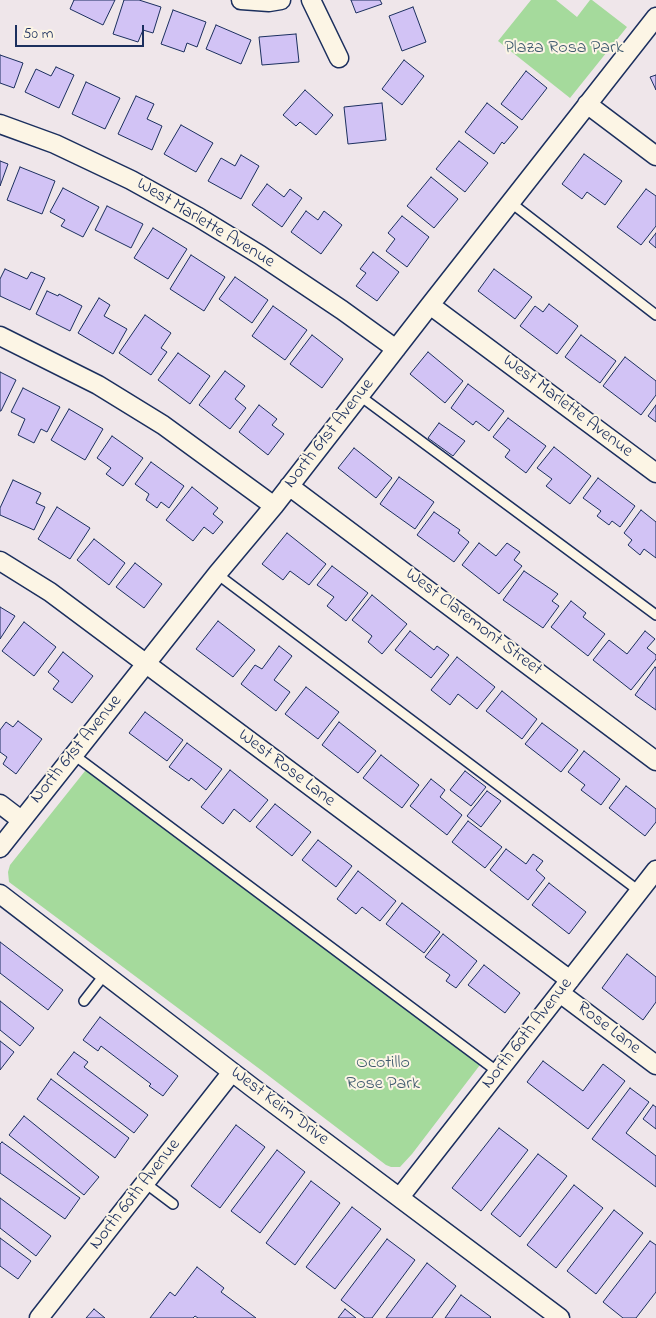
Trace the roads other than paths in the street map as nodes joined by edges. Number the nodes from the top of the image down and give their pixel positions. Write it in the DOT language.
graph roads {
  1 [pos="241,0"];
  2 [pos="281,0"];
  3 [pos="311,0"];
  4 [pos="656,17"];
  5 [pos="339,58"];
  6 [pos="587,104"];
  7 [pos="0,124"];
  8 [pos="656,156"];
  9 [pos="510,202"];
  10 [pos="430,305"];
  11 [pos="656,315"];
  12 [pos="0,336"];
  13 [pos="396,349"];
  14 [pos="360,396"];
  15 [pos="656,473"];
  16 [pos="289,486"];
  17 [pos="274,506"];
  18 [pos="0,561"];
  19 [pos="217,574"];
  20 [pos="656,615"];
  21 [pos="146,664"];
  22 [pos="74,754"];
  23 [pos="656,761"];
  24 [pos="0,804"];
  25 [pos="21,820"];
  26 [pos="0,848"];
  27 [pos="656,870"];
  28 [pos="640,891"];
  29 [pos="0,894"];
  30 [pos="104,974"];
  31 [pos="565,987"];
  32 [pos="84,1001"];
  33 [pos="654,1059"];
  34 [pos="232,1072"];
  35 [pos="498,1072"];
  36 [pos="145,1183"];
  37 [pos="400,1197"];
  38 [pos="173,1204"];
  39 [pos="39,1318"];
  40 [pos="560,1318"];
  1 -- 2 [label="street"];
  3 -- 5 [label="street"];
  4 -- 6 [label="street, North 61st Avenue"];
  6 -- 8 [label="street"];
  6 -- 9 [label="street, North 61st Avenue"];
  7 -- 13 [label="street, West Marlette Avenue"];
  9 -- 10 [label="street, North 61st Avenue"];
  9 -- 11 [label="lane"];
  10 -- 13 [label="street, North 61st Avenue"];
  10 -- 15 [label="street, West Marlette Avenue"];
  12 -- 17 [label="street"];
  13 -- 14 [label="street, North 61st Avenue"];
  14 -- 16 [label="street, North 61st Avenue"];
  14 -- 20 [label="lane"];
  16 -- 17 [label="street, North 61st Avenue"];
  16 -- 23 [label="street, West Claremont Street"];
  17 -- 19 [label="street, North 61st Avenue"];
  18 -- 21 [label="street, West Rose Lane"];
  19 -- 21 [label="street, North 61st Avenue"];
  19 -- 28 [label="lane"];
  21 -- 22 [label="street, North 61st Avenue"];
  21 -- 31 [label="street, West Rose Lane"];
  22 -- 25 [label="street, North 61st Avenue"];
  22 -- 35 [label="lane"];
  24 -- 25 [label="street"];
  25 -- 26 [label="street, North 61st Avenue"];
  27 -- 28 [label="street, North 60th Avenue"];
  28 -- 31 [label="street, North 60th Avenue"];
  29 -- 30 [label="street, West Keim Drive"];
  30 -- 32 [label="lane"];
  30 -- 34 [label="street, West Keim Drive"];
  31 -- 33 [label="street, Rose Lane"];
  31 -- 35 [label="street, North 60th Avenue"];
  34 -- 36 [label="street, North 60th Avenue"];
  34 -- 37 [label="street, West Keim Drive"];
  35 -- 37 [label="street, North 60th Avenue"];
  36 -- 38 [label="lane"];
  36 -- 39 [label="street, North 60th Avenue"];
  37 -- 40 [label="street, West Keim Drive"];
}
